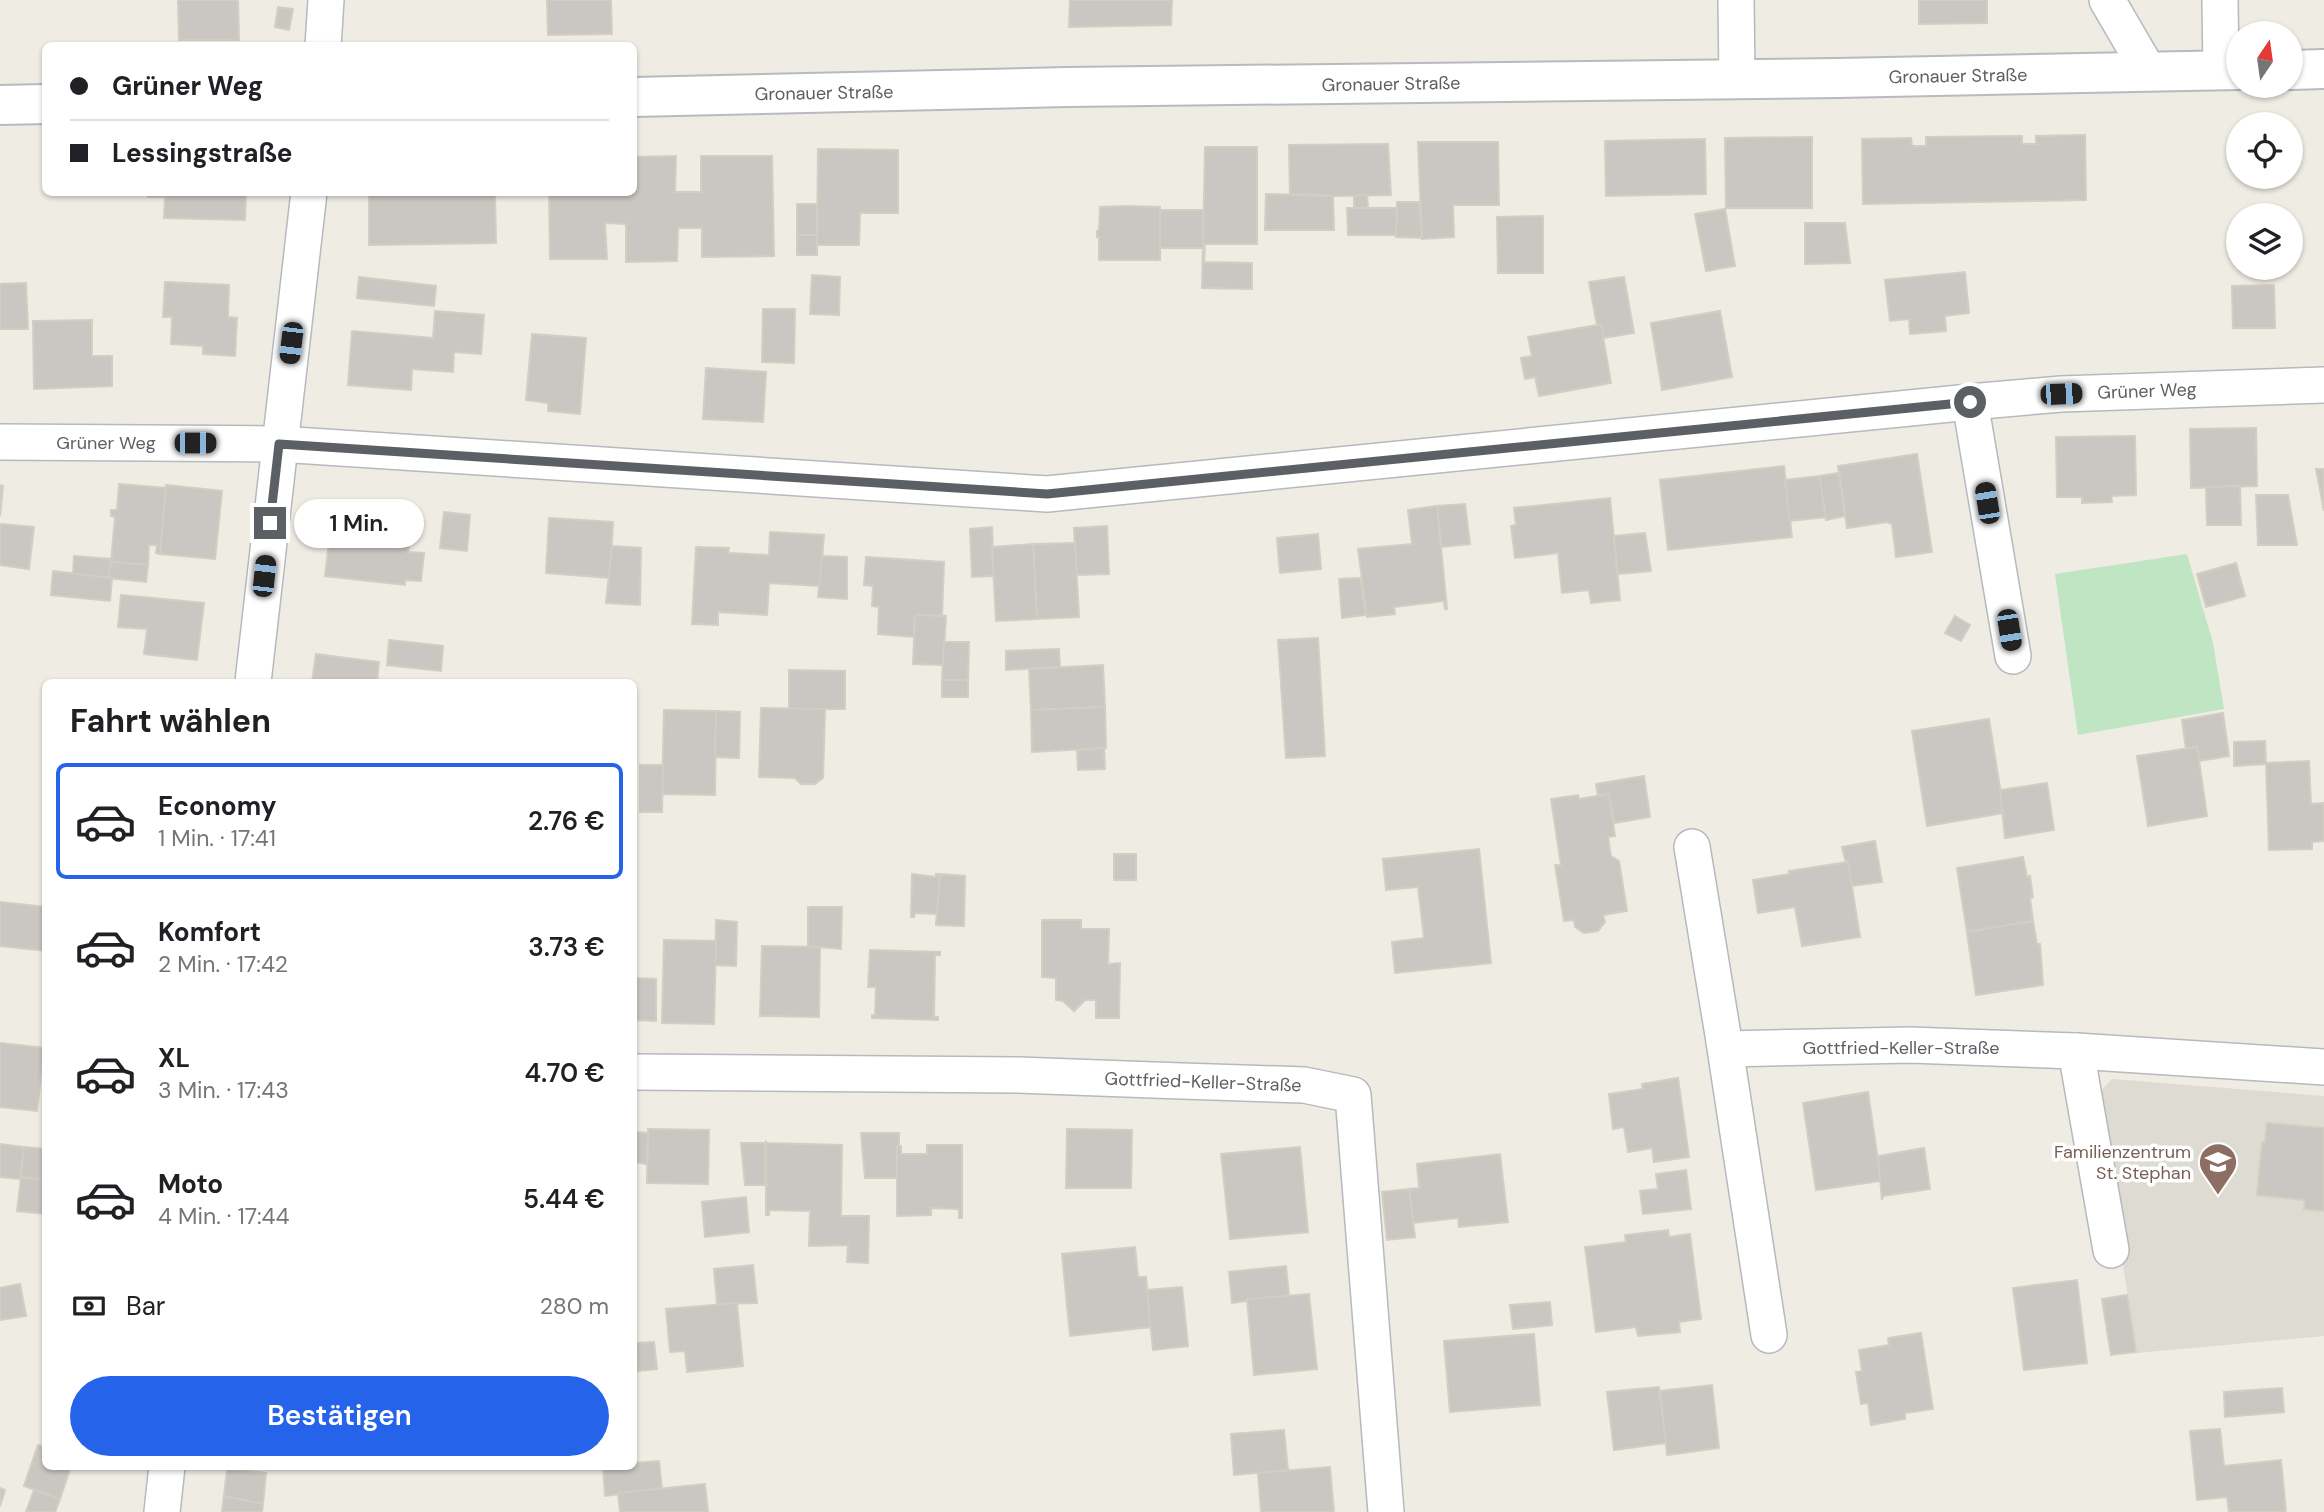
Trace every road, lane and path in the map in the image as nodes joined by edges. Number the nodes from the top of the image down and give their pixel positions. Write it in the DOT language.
graph roads {
  1 [pos="326,0"];
  2 [pos="1736,0"];
  3 [pos="2107,0"];
  4 [pos="2220,0"];
  5 [pos="323,42"];
  6 [pos="2226,43"];
  7 [pos="2324,69"];
  8 [pos="2303,70"];
  9 [pos="2226,71"];
  10 [pos="2149,72"];
  11 [pos="1737,80"];
  12 [pos="637,97"];
  13 [pos="42,104"];
  14 [pos="0,105"];
  15 [pos="309,196"];
  16 [pos="2324,385"];
  17 [pos="1970,402"];
  18 [pos="0,443"];
  19 [pos="279,444"];
  20 [pos="2013,656"];
  21 [pos="253,679"];
  22 [pos="1692,847"];
  23 [pos="1726,1049"];
  24 [pos="2076,1051"];
  25 [pos="2324,1067"];
  26 [pos="637,1073"];
  27 [pos="2110,1250"];
  28 [pos="1769,1335"];
  29 [pos="167,1470"];
  30 [pos="162,1512"];
  31 [pos="1386,1512"];
  1 -- 5 [label="street"];
  2 -- 11 [label="street"];
  3 -- 10 [label="street"];
  4 -- 6 [label="street, Gronauer Straße"];
  7 -- 8 [label="main road"];
  9 -- 10 [label="main road, Gronauer Straße"];
  10 -- 11 [label="main road, Gronauer Straße"];
  11 -- 12 [label="main road, Gronauer Straße"];
  13 -- 14 [label="main road"];
  15 -- 19 [label="street"];
  16 -- 17 [label="street, Grüner Weg"];
  17 -- 19 [label="street, Grüner Weg"];
  17 -- 20 [label="street"];
  18 -- 19 [label="street, Grüner Weg"];
  19 -- 21 [label="street"];
  22 -- 23 [label="street"];
  23 -- 24 [label="street, Gottfried-Keller-Straße"];
  23 -- 28 [label="street"];
  24 -- 25 [label="street, Gottfried-Keller-Straße"];
  24 -- 27 [label="street"];
  26 -- 31 [label="street, Gottfried-Keller-Straße"];
  29 -- 30 [label="street"];
}
